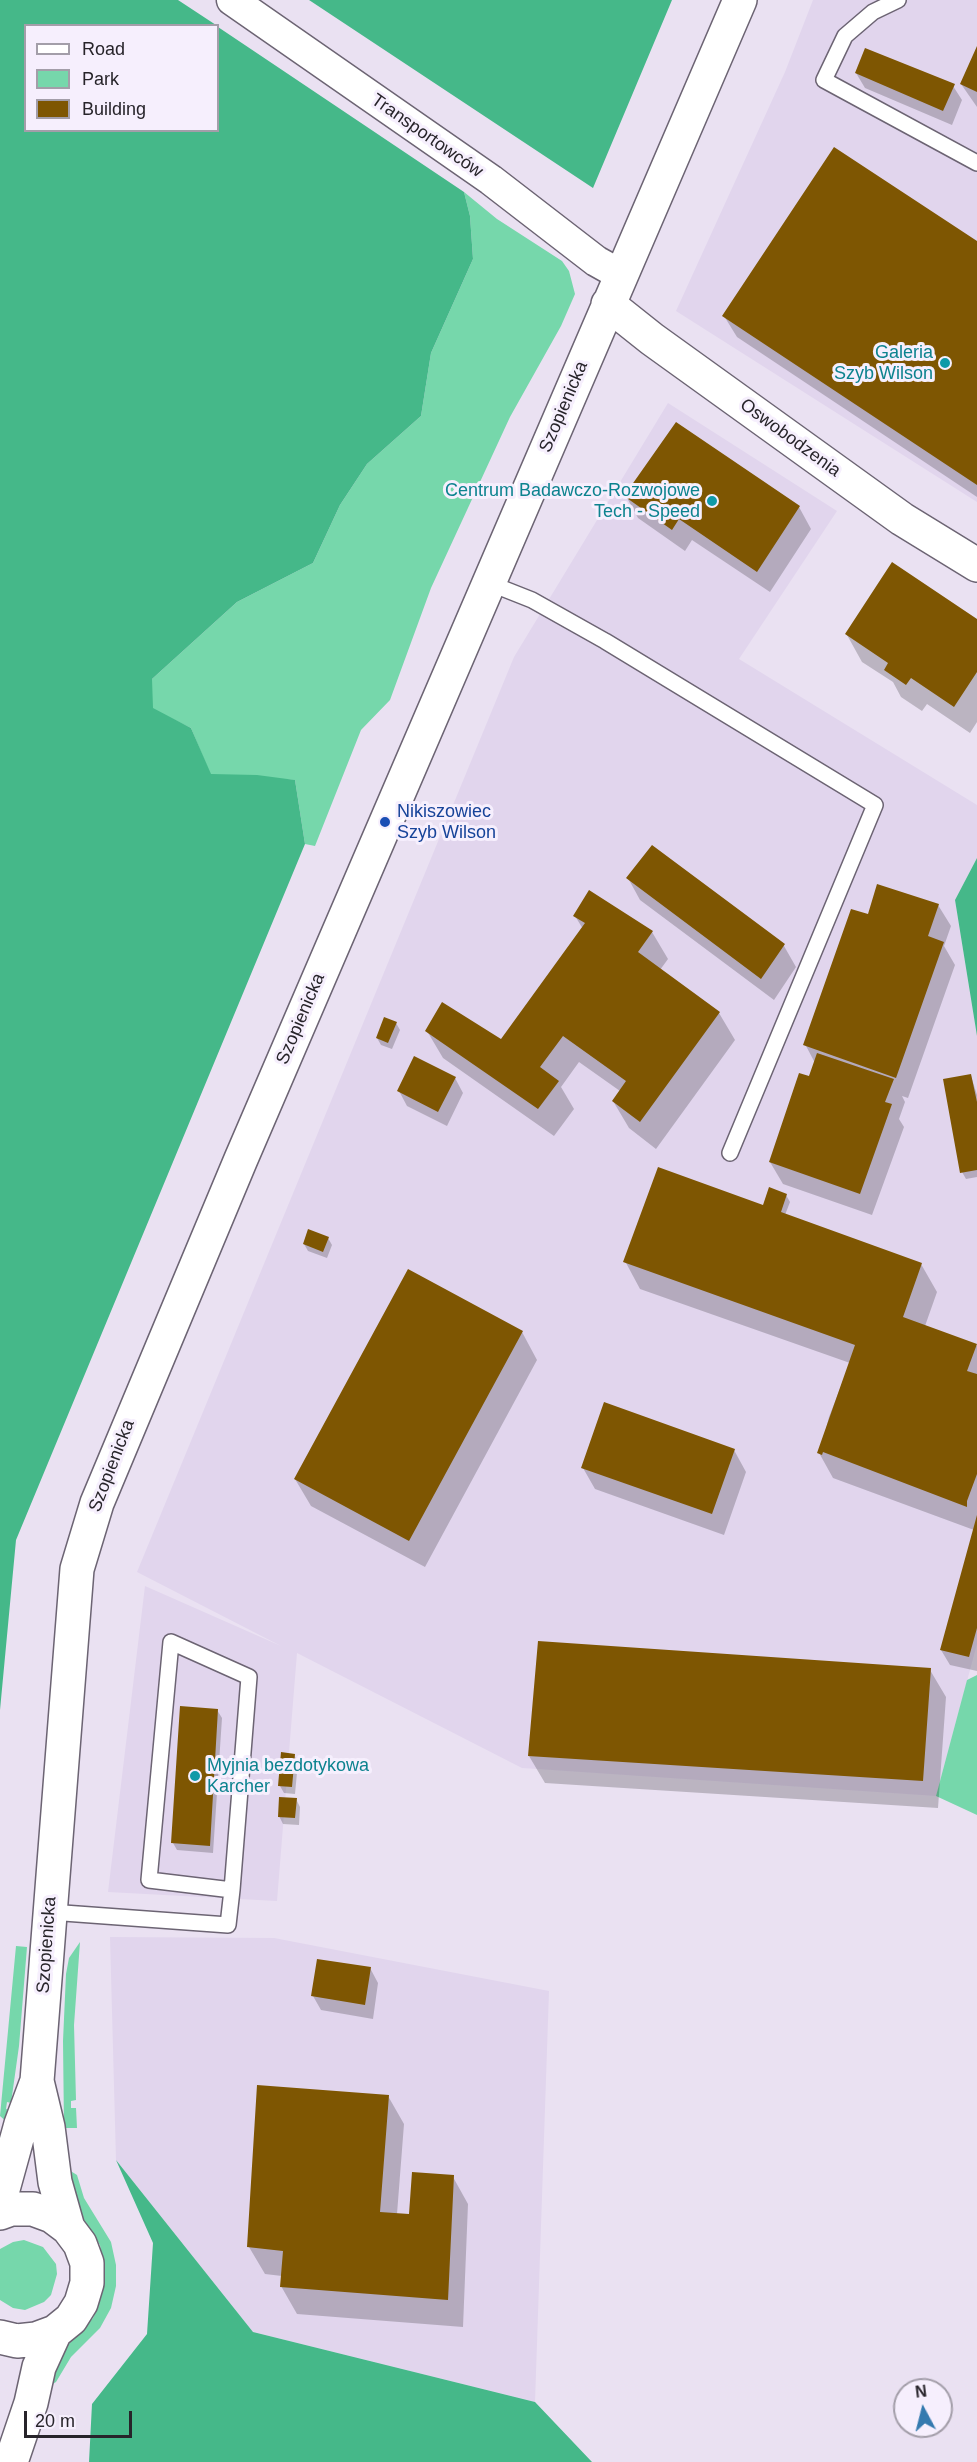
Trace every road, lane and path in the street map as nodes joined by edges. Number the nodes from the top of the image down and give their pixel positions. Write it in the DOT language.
graph roads {
  1 [pos="232,0"];
  2 [pos="740,0"];
  3 [pos="898,0"];
  4 [pos="977,163"];
  5 [pos="615,289"];
  6 [pos="977,565"];
  7 [pos="489,583"];
  8 [pos="730,1154"];
  9 [pos="232,1890"];
  10 [pos="50,1912"];
  11 [pos="37,2082"];
  12 [pos="0,2199"];
  13 [pos="0,2213"];
  14 [pos="68,2228"];
  15 [pos="55,2332"];
  16 [pos="0,2337"];
  17 [pos="0,2438"];
  18 [pos="5,2462"];
  19 [pos="11,2462"];
  1 -- 5 [label="street, Transportowców"];
  2 -- 5 [label="street, Szopienicka"];
  3 -- 4 [label="lane"];
  5 -- 6 [label="street, Oswobodzenia"];
  5 -- 7 [label="street, Szopienicka"];
  7 -- 8 [label="lane"];
  7 -- 10 [label="street, Szopienicka"];
  9 -- 9 [label="lane"];
  9 -- 10 [label="lane"];
  10 -- 11 [label="street, Szopienicka"];
  11 -- 12 [label="street, Szopienicka"];
  11 -- 14 [label="street, Szopienicka"];
  13 -- 14 [label="street"];
  14 -- 15 [label="street"];
  15 -- 16 [label="street"];
  15 -- 19 [label="street"];
  17 -- 18 [label="street"];
}
